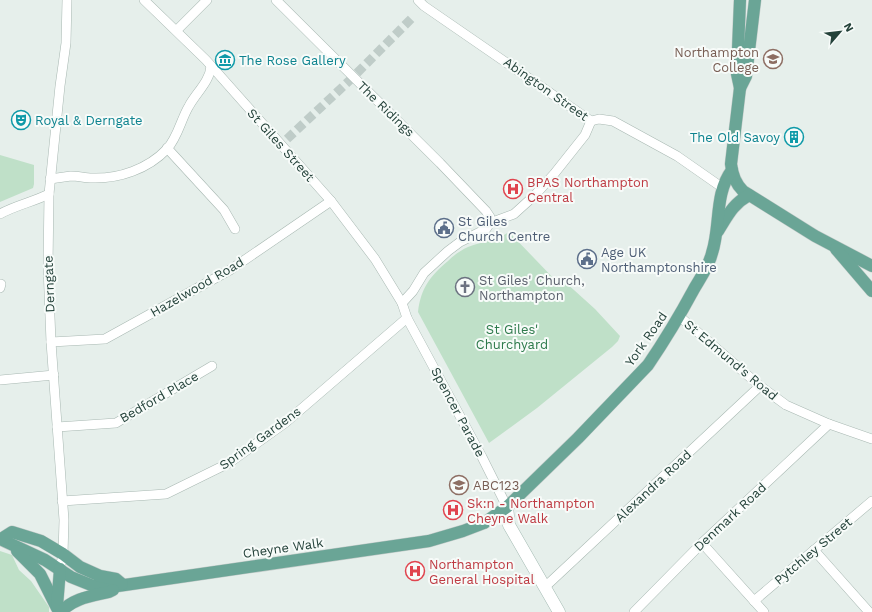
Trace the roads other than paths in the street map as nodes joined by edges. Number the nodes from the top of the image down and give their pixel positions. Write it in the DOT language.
graph roads {
  1 [pos="67,0"];
  2 [pos="144,0"];
  3 [pos="207,0"];
  4 [pos="276,0"];
  5 [pos="418,0"];
  6 [pos="740,0"];
  7 [pos="755,0"];
  8 [pos="177,30"];
  9 [pos="210,66"];
  10 [pos="740,88"];
  11 [pos="591,121"];
  12 [pos="167,148"];
  13 [pos="732,170"];
  14 [pos="50,179"];
  15 [pos="720,186"];
  16 [pos="49,194"];
  17 [pos="749,195"];
  18 [pos="331,201"];
  19 [pos="0,214"];
  20 [pos="490,222"];
  21 [pos="235,229"];
  22 [pos="717,234"];
  23 [pos="833,245"];
  24 [pos="872,266"];
  25 [pos="872,292"];
  26 [pos="402,303"];
  27 [pos="679,316"];
  28 [pos="408,318"];
  29 [pos="51,342"];
  30 [pos="212,366"];
  31 [pos="54,375"];
  32 [pos="0,380"];
  33 [pos="760,386"];
  34 [pos="829,424"];
  35 [pos="57,427"];
  36 [pos="872,439"];
  37 [pos="872,501"];
  38 [pos="62,502"];
  39 [pos="507,507"];
  40 [pos="0,539"];
  41 [pos="702,543"];
  42 [pos="12,545"];
  43 [pos="814,550"];
  44 [pos="62,554"];
  45 [pos="60,569"];
  46 [pos="122,584"];
  47 [pos="546,586"];
  48 [pos="754,601"];
  49 [pos="58,611"];
  50 [pos="560,612"];
  51 [pos="634,612"];
  52 [pos="764,612"];
  53 [pos="869,612"];
  1 -- 14 [label="street, Derngate"];
  2 -- 8 [label="street, St Giles Street"];
  3 -- 8 [label="street"];
  4 -- 20 [label="street, The Ridings"];
  5 -- 11 [label="street, Abington Street"];
  6 -- 10 [label="main road"];
  7 -- 10 [label="main road"];
  8 -- 9 [label="street, St Giles Street"];
  9 -- 12 [label="street"];
  9 -- 18 [label="street, St Giles Street"];
  10 -- 13 [label="main road"];
  11 -- 15 [label="street, Abington Street"];
  11 -- 20 [label="street"];
  12 -- 14 [label="street"];
  12 -- 21 [label="street"];
  13 -- 17 [label="main road"];
  13 -- 22 [label="main road, York Road"];
  14 -- 16 [label="street, Derngate"];
  16 -- 19 [label="street"];
  16 -- 29 [label="street, Derngate"];
  17 -- 22 [label="main road"];
  17 -- 23 [label="main road"];
  18 -- 26 [label="street, St Giles Street"];
  18 -- 29 [label="street, Hazelwood Road"];
  20 -- 26 [label="street"];
  22 -- 27 [label="main road, York Road"];
  23 -- 24 [label="main road"];
  23 -- 25 [label="main road"];
  26 -- 28 [label="street, Spencer Parade"];
  27 -- 33 [label="street, St Edmund's Road"];
  27 -- 39 [label="main road, York Road"];
  28 -- 38 [label="street, Spring Gardens"];
  28 -- 39 [label="street, Spencer Parade"];
  29 -- 31 [label="street, Derngate"];
  30 -- 35 [label="street, Bedford Place"];
  31 -- 32 [label="street"];
  31 -- 35 [label="street, Derngate"];
  33 -- 34 [label="street, St Edmund's Road"];
  33 -- 47 [label="street, Alexandra Road"];
  34 -- 36 [label="street, St Edmund's Road"];
  34 -- 41 [label="street, Denmark Road"];
  35 -- 38 [label="street, Derngate"];
  37 -- 43 [label="street, Pytchley Street"];
  38 -- 44 [label="street, Derngate"];
  39 -- 46 [label="main road, Cheyne Walk"];
  39 -- 47 [label="street"];
  40 -- 42 [label="main road, Cheyne Walk"];
  40 -- 44 [label="main road"];
  41 -- 48 [label="street"];
  41 -- 51 [label="street, Denmark Road"];
  42 -- 45 [label="main road, Cheyne Walk"];
  42 -- 49 [label="main road"];
  43 -- 48 [label="street, Pytchley Street"];
  43 -- 53 [label="street"];
  44 -- 45 [label="street, Derngate"];
  44 -- 46 [label="main road"];
  45 -- 46 [label="main road, Cheyne Walk"];
  45 -- 49 [label="main road"];
  46 -- 49 [label="main road"];
  47 -- 50 [label="street"];
  48 -- 52 [label="street"];
}
